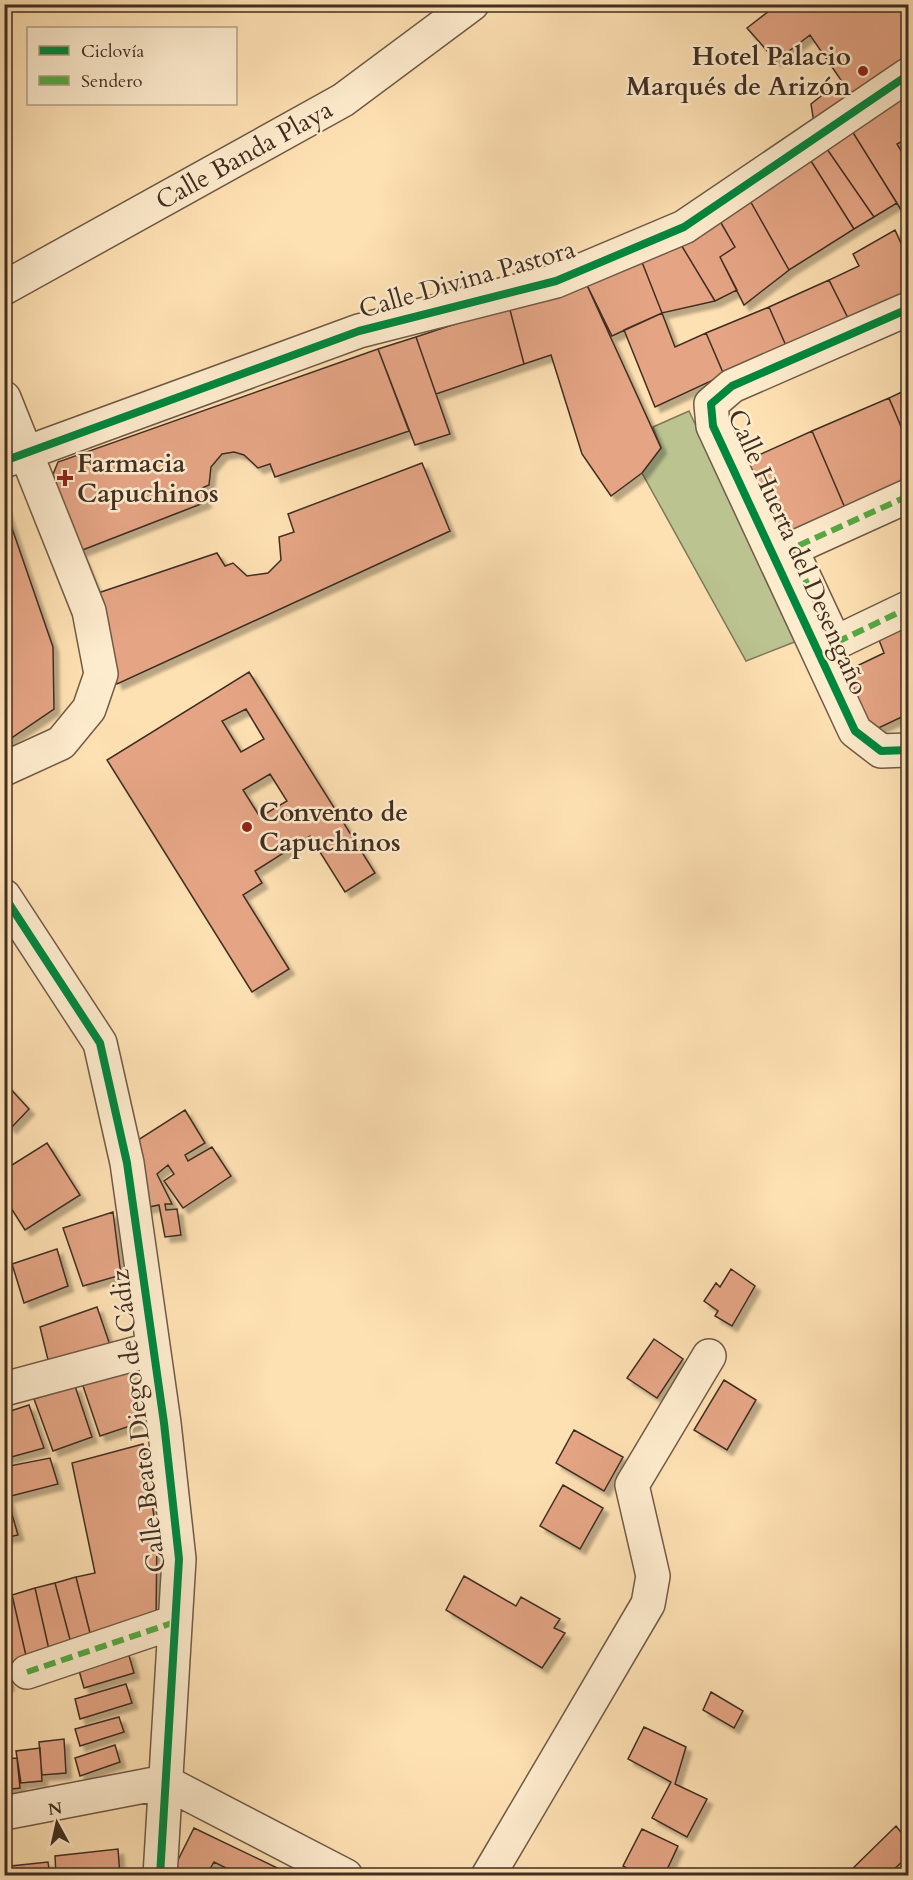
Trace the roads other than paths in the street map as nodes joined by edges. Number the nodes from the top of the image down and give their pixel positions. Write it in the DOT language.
graph roads {
  1 [pos="472,4"];
  2 [pos="909,75"];
  3 [pos="4,288"];
  4 [pos="909,309"];
  5 [pos="4,398"];
  6 [pos="15,457"];
  7 [pos="909,496"];
  8 [pos="909,608"];
  9 [pos="909,750"];
  10 [pos="4,769"];
  11 [pos="5,897"];
  12 [pos="153,1349"];
  13 [pos="709,1356"];
  14 [pos="4,1389"];
  15 [pos="176,1622"];
  16 [pos="27,1672"];
  17 [pos="165,1782"];
  18 [pos="4,1813"];
  19 [pos="160,1875"];
  20 [pos="346,1875"];
  21 [pos="488,1875"];
  1 -- 3 [label="street, Calle Banda Playa"];
  2 -- 6 [label="street, Calle Divina Pastora"];
  4 -- 9 [label="street, Calle Huerta del Desengaño"];
  5 -- 6 [label="street"];
  6 -- 10 [label="street"];
  7 -- 8 [label="street"];
  11 -- 12 [label="street, Calle Beato Diego de Cádiz"];
  12 -- 14 [label="street"];
  12 -- 15 [label="street, Calle Beato Diego de Cádiz"];
  13 -- 21 [label="street"];
  15 -- 16 [label="street"];
  15 -- 17 [label="street, Calle Beato Diego de Cádiz"];
  17 -- 18 [label="street"];
  17 -- 19 [label="street, Calle Beato Diego de Cádiz"];
  17 -- 20 [label="street"];
}
